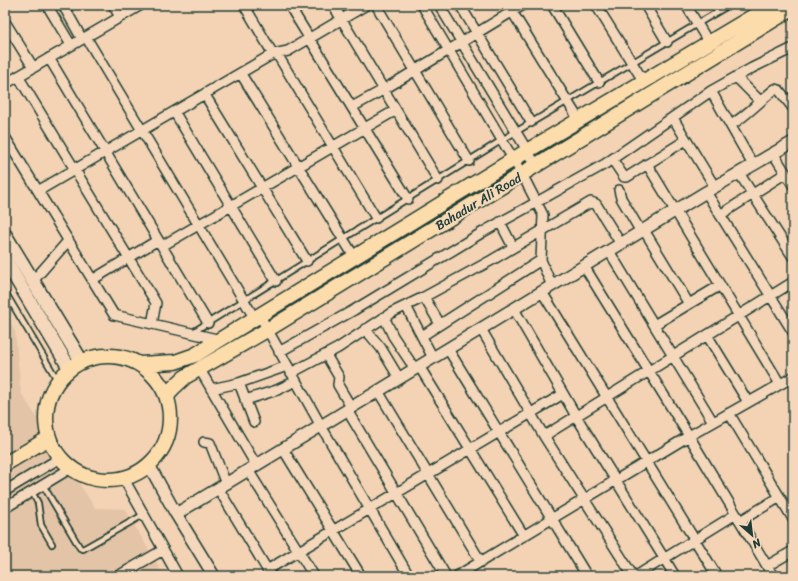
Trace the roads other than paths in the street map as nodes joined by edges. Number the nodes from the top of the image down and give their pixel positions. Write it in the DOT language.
graph roads {
  1 [pos="47,5"];
  2 [pos="63,5"];
  3 [pos="113,5"];
  4 [pos="141,5"];
  5 [pos="244,5"];
  6 [pos="289,5"];
  7 [pos="333,5"];
  8 [pos="366,5"];
  9 [pos="376,5"];
  10 [pos="422,5"];
  11 [pos="439,5"];
  12 [pos="460,5"];
  13 [pos="523,5"];
  14 [pos="552,5"];
  15 [pos="596,5"];
  16 [pos="645,5"];
  17 [pos="686,5"];
  18 [pos="729,5"];
  19 [pos="772,5"];
  20 [pos="510,8"];
  21 [pos="793,8"];
  22 [pos="120,17"];
  23 [pos="341,19"];
  24 [pos="5,22"];
  25 [pos="697,22"];
  26 [pos="477,33"];
  27 [pos="84,38"];
  28 [pos="309,38"];
  29 [pos="667,42"];
  30 [pos="462,43"];
  31 [pos="709,43"];
  32 [pos="71,45"];
  33 [pos="793,48"];
  34 [pos="449,50"];
  35 [pos="275,54"];
  36 [pos="49,58"];
  37 [pos="632,63"];
  38 [pos="33,68"];
  39 [pos="415,71"];
  40 [pos="241,74"];
  41 [pos="18,76"];
  42 [pos="736,77"];
  43 [pos="599,82"];
  44 [pos="644,82"];
  45 [pos="5,84"];
  46 [pos="383,90"];
  47 [pos="711,91"];
  48 [pos="205,95"];
  49 [pos="567,101"];
  50 [pos="760,101"];
  51 [pos="352,108"];
  52 [pos="793,108"];
  53 [pos="396,110"];
  54 [pos="175,113"];
  55 [pos="672,118"];
  56 [pos="579,120"];
  57 [pos="531,122"];
  58 [pos="731,125"];
  59 [pos="364,128"];
  60 [pos="143,132"];
  61 [pos="516,132"];
  62 [pos="5,137"];
  63 [pos="502,140"];
  64 [pos="686,140"];
  65 [pos="793,142"];
  66 [pos="333,147"];
  67 [pos="527,150"];
  68 [pos="106,153"];
  69 [pos="773,153"];
  70 [pos="513,159"];
  71 [pos="612,159"];
  72 [pos="469,161"];
  73 [pos="647,164"];
  74 [pos="536,165"];
  75 [pos="753,165"];
  76 [pos="298,167"];
  77 [pos="75,170"];
  78 [pos="739,173"];
  79 [pos="786,173"];
  80 [pos="522,174"];
  81 [pos="438,180"];
  82 [pos="793,185"];
  83 [pos="262,188"];
  84 [pos="619,190"];
  85 [pos="710,190"];
  86 [pos="38,191"];
  87 [pos="754,193"];
  88 [pos="408,199"];
  89 [pos="536,201"];
  90 [pos="231,206"];
  91 [pos="676,211"];
  92 [pos="720,214"];
  93 [pos="376,218"];
  94 [pos="500,222"];
  95 [pos="198,225"];
  96 [pos="542,230"];
  97 [pos="642,231"];
  98 [pos="5,235"];
  99 [pos="344,239"];
  100 [pos="68,241"];
  101 [pos="160,243"];
  102 [pos="621,244"];
  103 [pos="513,247"];
  104 [pos="609,252"];
  105 [pos="793,256"];
  106 [pos="129,258"];
  107 [pos="355,258"];
  108 [pos="5,260"];
  109 [pos="541,260"];
  110 [pos="307,262"];
  111 [pos="584,266"];
  112 [pos="92,280"];
  113 [pos="34,281"];
  114 [pos="276,281"];
  115 [pos="793,282"];
  116 [pos="552,286"];
  117 [pos="719,286"];
  118 [pos="5,292"];
  119 [pos="542,292"];
  120 [pos="771,296"];
  121 [pos="424,297"];
  122 [pos="244,301"];
  123 [pos="688,304"];
  124 [pos="406,306"];
  125 [pos="514,309"];
  126 [pos="738,316"];
  127 [pos="384,317"];
  128 [pos="257,318"];
  129 [pos="152,324"];
  130 [pos="208,324"];
  131 [pos="440,324"];
  132 [pos="654,325"];
  133 [pos="365,329"];
  134 [pos="481,329"];
  135 [pos="267,330"];
  136 [pos="193,332"];
  137 [pos="793,332"];
  138 [pos="422,336"];
  139 [pos="707,336"];
  140 [pos="221,340"];
  141 [pos="448,349"];
  142 [pos="279,352"];
  143 [pos="326,355"];
  144 [pos="674,356"];
  145 [pos="433,358"];
  146 [pos="140,364"];
  147 [pos="76,365"];
  148 [pos="199,368"];
  149 [pos="417,368"];
  150 [pos="649,371"];
  151 [pos="291,373"];
  152 [pos="793,377"];
  153 [pos="399,378"];
  154 [pos="58,381"];
  155 [pos="239,383"];
  156 [pos="780,384"];
  157 [pos="212,389"];
  158 [pos="378,391"];
  159 [pos="563,394"];
  160 [pos="167,397"];
  161 [pos="607,397"];
  162 [pos="245,400"];
  163 [pos="748,402"];
  164 [pos="349,409"];
  165 [pos="729,413"];
  166 [pos="531,414"];
  167 [pos="576,416"];
  168 [pos="254,422"];
  169 [pos="713,422"];
  170 [pos="321,426"];
  171 [pos="498,433"];
  172 [pos="544,436"];
  173 [pos="689,436"];
  174 [pos="49,438"];
  175 [pos="204,442"];
  176 [pos="283,449"];
  177 [pos="470,450"];
  178 [pos="60,458"];
  179 [pos="647,461"];
  180 [pos="5,464"];
  181 [pos="149,465"];
  182 [pos="252,467"];
  183 [pos="71,468"];
  184 [pos="428,473"];
  185 [pos="124,479"];
  186 [pos="615,481"];
  187 [pos="43,485"];
  188 [pos="222,486"];
  189 [pos="5,491"];
  190 [pos="32,492"];
  191 [pos="395,492"];
  192 [pos="780,497"];
  193 [pos="585,499"];
  194 [pos="5,508"];
  195 [pos="369,508"];
  196 [pos="176,514"];
  197 [pos="143,515"];
  198 [pos="738,517"];
  199 [pos="551,519"];
  200 [pos="793,519"];
  201 [pos="333,530"];
  202 [pos="524,536"];
  203 [pos="695,540"];
  204 [pos="52,544"];
  205 [pos="163,550"];
  206 [pos="298,551"];
  207 [pos="793,551"];
  208 [pos="664,558"];
  209 [pos="481,562"];
  210 [pos="767,566"];
  211 [pos="269,573"];
  212 [pos="118,576"];
  213 [pos="178,576"];
  214 [pos="214,576"];
  215 [pos="314,576"];
  216 [pos="361,576"];
  217 [pos="409,576"];
  218 [pos="446,576"];
  219 [pos="457,576"];
  220 [pos="587,576"];
  221 [pos="634,576"];
  222 [pos="675,576"];
  223 [pos="717,576"];
  224 [pos="773,576"];
  1 -- 32 [label="street"];
  2 -- 27 [label="street"];
  3 -- 22 [label="street"];
  4 -- 22 [label="street"];
  5 -- 35 [label="street"];
  6 -- 28 [label="street"];
  7 -- 23 [label="street"];
  8 -- 23 [label="street"];
  9 -- 39 [label="street"];
  10 -- 34 [label="street"];
  11 -- 30 [label="street"];
  12 -- 26 [label="street"];
  13 -- 20 [label="street"];
  14 -- 43 [label="street"];
  15 -- 37 [label="street"];
  16 -- 29 [label="street"];
  17 -- 25 [label="street"];
  18 -- 25 [label="lane"];
  19 -- 31 [label="main road, Bahadur Ali Road"];
  20 -- 26 [label="street"];
  20 -- 49 [label="street"];
  21 -- 74 [label="main road, Bahadur Ali Road"];
  22 -- 27 [label="street"];
  23 -- 28 [label="street"];
  23 -- 46 [label="street"];
  24 -- 38 [label="street"];
  25 -- 29 [label="lane"];
  25 -- 31 [label="street"];
  26 -- 30 [label="street"];
  26 -- 57 [label="street"];
  27 -- 32 [label="street"];
  27 -- 60 [label="street"];
  28 -- 35 [label="street"];
  28 -- 51 [label="street"];
  29 -- 37 [label="lane"];
  30 -- 34 [label="street"];
  30 -- 61 [label="street"];
  31 -- 44 [label="main road, Bahadur Ali Road"];
  32 -- 36 [label="street"];
  33 -- 42 [label="street"];
  34 -- 39 [label="street"];
  34 -- 63 [label="street"];
  35 -- 40 [label="street"];
  35 -- 66 [label="street"];
  36 -- 38 [label="street"];
  36 -- 68 [label="street"];
  37 -- 43 [label="lane"];
  37 -- 44 [label="street"];
  38 -- 41 [label="street"];
  39 -- 46 [label="street"];
  39 -- 72 [label="street"];
  40 -- 48 [label="street"];
  40 -- 76 [label="street"];
  41 -- 45 [label="street"];
  41 -- 77 [label="street"];
  42 -- 47 [label="street"];
  42 -- 50 [label="street"];
  43 -- 49 [label="lane"];
  44 -- 56 [label="main road, Bahadur Ali Road"];
  46 -- 51 [label="street"];
  46 -- 53 [label="street"];
  47 -- 55 [label="street"];
  47 -- 58 [label="street"];
  48 -- 54 [label="street"];
  48 -- 83 [label="street"];
  49 -- 56 [label="street"];
  49 -- 57 [label="lane"];
  50 -- 52 [label="street"];
  50 -- 58 [label="street"];
  51 -- 59 [label="street"];
  53 -- 59 [label="street"];
  53 -- 81 [label="street"];
  54 -- 60 [label="street"];
  54 -- 90 [label="street"];
  55 -- 64 [label="street"];
  55 -- 71 [label="street"];
  56 -- 67 [label="main road, Bahadur Ali Road"];
  57 -- 61 [label="lane"];
  58 -- 75 [label="street"];
  59 -- 66 [label="street"];
  59 -- 88 [label="street"];
  60 -- 68 [label="street"];
  60 -- 95 [label="street"];
  61 -- 63 [label="lane"];
  61 -- 67 [label="street"];
  62 -- 86 [label="street"];
  63 -- 70 [label="street"];
  63 -- 72 [label="lane"];
  64 -- 73 [label="street"];
  64 -- 85 [label="street"];
  65 -- 69 [label="street"];
  66 -- 76 [label="street"];
  66 -- 93 [label="street"];
  67 -- 70 [label="main road, Bahadur Ali Road"];
  67 -- 74 [label="street"];
  68 -- 77 [label="street"];
  68 -- 101 [label="street"];
  69 -- 75 [label="street"];
  69 -- 79 [label="street"];
  70 -- 80 [label="street"];
  70 -- 107 [label="main road, Bahadur Ali Road"];
  71 -- 73 [label="street"];
  71 -- 89 [label="street"];
  72 -- 81 [label="lane"];
  73 -- 91 [label="street"];
  74 -- 80 [label="main road, Bahadur Ali Road"];
  75 -- 78 [label="street"];
  76 -- 83 [label="street"];
  76 -- 99 [label="street"];
  77 -- 86 [label="street"];
  77 -- 106 [label="street"];
  78 -- 85 [label="street"];
  78 -- 87 [label="street"];
  79 -- 82 [label="street"];
  79 -- 87 [label="street"];
  80 -- 89 [label="street"];
  80 -- 135 [label="main road, Bahadur Ali Road"];
  81 -- 88 [label="lane"];
  83 -- 90 [label="street"];
  83 -- 110 [label="street"];
  84 -- 97 [label="street"];
  85 -- 91 [label="street"];
  85 -- 92 [label="street"];
  86 -- 100 [label="street"];
  87 -- 92 [label="street"];
  87 -- 105 [label="street"];
  88 -- 93 [label="lane"];
  89 -- 94 [label="street"];
  89 -- 96 [label="street"];
  90 -- 95 [label="street"];
  90 -- 114 [label="street"];
  91 -- 97 [label="street"];
  91 -- 117 [label="street"];
  92 -- 120 [label="street"];
  93 -- 99 [label="lane"];
  94 -- 103 [label="street"];
  94 -- 142 [label="street"];
  95 -- 101 [label="street"];
  95 -- 122 [label="street"];
  96 -- 102 [label="street"];
  96 -- 103 [label="street"];
  96 -- 109 [label="street"];
  97 -- 102 [label="street"];
  97 -- 123 [label="street"];
  98 -- 113 [label="main road"];
  99 -- 107 [label="street"];
  99 -- 110 [label="lane"];
  100 -- 112 [label="street"];
  100 -- 113 [label="street"];
  101 -- 106 [label="street"];
  101 -- 130 [label="street"];
  102 -- 104 [label="street"];
  103 -- 121 [label="street"];
  104 -- 111 [label="street"];
  104 -- 132 [label="street"];
  106 -- 112 [label="street"];
  106 -- 129 [label="street"];
  107 -- 128 [label="main road, Bahadur Ali Road"];
  108 -- 147 [label="main road"];
  109 -- 116 [label="street"];
  109 -- 131 [label="street"];
  110 -- 114 [label="lane"];
  111 -- 116 [label="street"];
  111 -- 150 [label="street"];
  112 -- 129 [label="street"];
  113 -- 147 [label="main road"];
  114 -- 122 [label="lane"];
  115 -- 120 [label="street"];
  116 -- 119 [label="street"];
  117 -- 123 [label="street"];
  117 -- 126 [label="street"];
  118 -- 154 [label="lane"];
  119 -- 125 [label="street"];
  119 -- 161 [label="street"];
  120 -- 126 [label="street"];
  120 -- 137 [label="street"];
  121 -- 124 [label="street"];
  121 -- 131 [label="street"];
  122 -- 128 [label="street"];
  122 -- 130 [label="lane"];
  123 -- 132 [label="street"];
  124 -- 127 [label="street"];
  124 -- 138 [label="street"];
  125 -- 134 [label="street"];
  125 -- 159 [label="street"];
  126 -- 139 [label="street"];
  126 -- 156 [label="street"];
  127 -- 133 [label="street"];
  127 -- 149 [label="street"];
  128 -- 135 [label="street"];
  128 -- 140 [label="main road, Bahadur Ali Road"];
  129 -- 136 [label="street"];
  130 -- 136 [label="lane"];
  131 -- 138 [label="street"];
  132 -- 144 [label="street"];
  133 -- 143 [label="street"];
  133 -- 153 [label="street"];
  134 -- 141 [label="street"];
  134 -- 166 [label="street"];
  135 -- 142 [label="street"];
  135 -- 148 [label="main road, Bahadur Ali Road"];
  136 -- 140 [label="street"];
  138 -- 145 [label="street"];
  139 -- 144 [label="street"];
  139 -- 163 [label="street"];
  140 -- 146 [label="main road, Bahadur Ali Road"];
  141 -- 145 [label="street"];
  141 -- 171 [label="street"];
  142 -- 151 [label="street"];
  143 -- 151 [label="street"];
  143 -- 164 [label="street"];
  144 -- 150 [label="street"];
  144 -- 169 [label="street"];
  145 -- 149 [label="street"];
  146 -- 147 [label="main road"];
  146 -- 160 [label="main road"];
  147 -- 154 [label="main road"];
  148 -- 157 [label="street"];
  148 -- 160 [label="main road, Bahadur Ali Road"];
  149 -- 153 [label="street"];
  149 -- 177 [label="street"];
  150 -- 161 [label="street"];
  150 -- 173 [label="street"];
  151 -- 155 [label="street"];
  151 -- 162 [label="street"];
  151 -- 170 [label="street"];
  152 -- 156 [label="street"];
  153 -- 158 [label="street"];
  154 -- 174 [label="main road"];
  155 -- 157 [label="street"];
  155 -- 162 [label="street"];
  156 -- 163 [label="street"];
  157 -- 182 [label="street"];
  158 -- 164 [label="street"];
  158 -- 184 [label="street"];
  159 -- 166 [label="street"];
  159 -- 167 [label="street"];
  160 -- 181 [label="main road"];
  161 -- 167 [label="street"];
  161 -- 179 [label="street"];
  162 -- 168 [label="street"];
  163 -- 165 [label="street"];
  164 -- 170 [label="street"];
  164 -- 191 [label="street"];
  165 -- 169 [label="street"];
  165 -- 192 [label="street"];
  166 -- 171 [label="street"];
  166 -- 172 [label="street"];
  167 -- 172 [label="street"];
  167 -- 186 [label="street"];
  169 -- 173 [label="street"];
  170 -- 176 [label="street"];
  170 -- 195 [label="street"];
  171 -- 177 [label="street"];
  171 -- 199 [label="street"];
  172 -- 193 [label="street"];
  173 -- 179 [label="street"];
  173 -- 198 [label="street"];
  174 -- 178 [label="main road"];
  174 -- 180 [label="main road"];
  175 -- 188 [label="street"];
  176 -- 182 [label="street"];
  176 -- 201 [label="street"];
  177 -- 184 [label="street"];
  177 -- 202 [label="street"];
  178 -- 183 [label="main road"];
  178 -- 189 [label="street"];
  179 -- 186 [label="street"];
  179 -- 203 [label="street"];
  181 -- 185 [label="main road"];
  181 -- 196 [label="street"];
  182 -- 188 [label="street"];
  182 -- 206 [label="street"];
  183 -- 185 [label="main road"];
  183 -- 187 [label="street"];
  184 -- 191 [label="street"];
  184 -- 209 [label="street"];
  185 -- 197 [label="street"];
  186 -- 193 [label="street"];
  186 -- 208 [label="street"];
  187 -- 190 [label="street"];
  187 -- 197 [label="lane"];
  188 -- 196 [label="street"];
  188 -- 211 [label="street"];
  190 -- 194 [label="street"];
  190 -- 204 [label="lane"];
  191 -- 195 [label="street"];
  191 -- 218 [label="street"];
  192 -- 198 [label="street"];
  192 -- 200 [label="street"];
  193 -- 199 [label="street"];
  193 -- 221 [label="street"];
  195 -- 201 [label="street"];
  195 -- 217 [label="street"];
  196 -- 214 [label="street"];
  197 -- 205 [label="street"];
  198 -- 203 [label="street"];
  198 -- 210 [label="street"];
  199 -- 202 [label="street"];
  199 -- 220 [label="street"];
  201 -- 206 [label="street"];
  201 -- 216 [label="street"];
  202 -- 209 [label="street"];
  203 -- 208 [label="street"];
  203 -- 223 [label="street"];
  205 -- 212 [label="street"];
  205 -- 213 [label="street"];
  206 -- 211 [label="street"];
  206 -- 215 [label="street"];
  207 -- 210 [label="street"];
  208 -- 221 [label="street"];
  208 -- 222 [label="street"];
  209 -- 219 [label="street"];
  210 -- 224 [label="street"];
}
